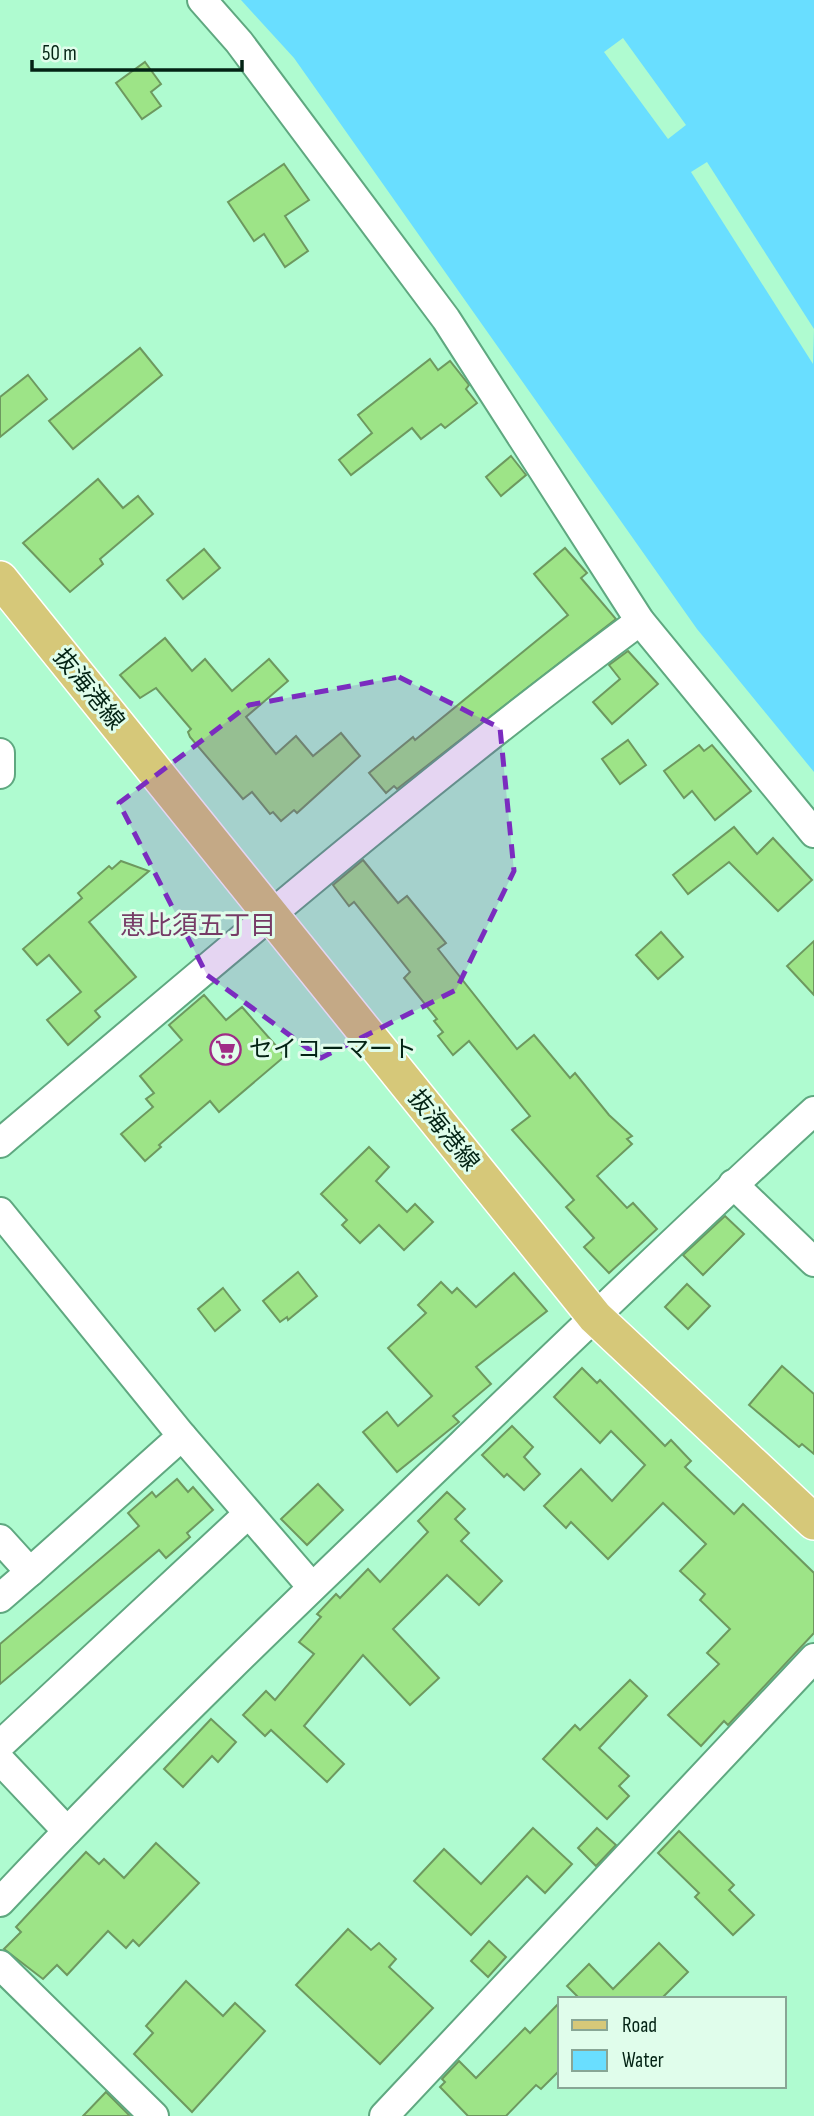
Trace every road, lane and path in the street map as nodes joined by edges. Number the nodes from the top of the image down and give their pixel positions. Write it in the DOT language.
graph roads {
  1 [pos="202,0"];
  2 [pos="0,579"];
  3 [pos="640,621"];
  4 [pos="0,753"];
  5 [pos="0,774"];
  6 [pos="814,834"];
  7 [pos="270,915"];
  8 [pos="814,1111"];
  9 [pos="0,1143"];
  10 [pos="733,1184"];
  11 [pos="0,1212"];
  12 [pos="814,1262"];
  13 [pos="595,1317"];
  14 [pos="182,1436"];
  15 [pos="248,1514"];
  16 [pos="814,1522"];
  17 [pos="0,1539"];
  18 [pos="30,1573"];
  19 [pos="312,1587"];
  20 [pos="0,1598"];
  21 [pos="814,1658"];
  22 [pos="0,1745"];
  23 [pos="0,1760"];
  24 [pos="67,1831"];
  25 [pos="0,1902"];
  26 [pos="0,1965"];
  27 [pos="154,2116"];
  28 [pos="384,2116"];
  1 -- 3 [label="street"];
  2 -- 7 [label="main road, 抜海港線"];
  3 -- 6 [label="street"];
  3 -- 7 [label="street"];
  4 -- 5 [label="street"];
  7 -- 9 [label="street"];
  7 -- 13 [label="main road, 抜海港線"];
  8 -- 10 [label="street"];
  10 -- 12 [label="street"];
  10 -- 13 [label="street"];
  11 -- 14 [label="street"];
  13 -- 16 [label="main road, 抜海港線"];
  13 -- 19 [label="street"];
  14 -- 15 [label="street"];
  14 -- 18 [label="street"];
  15 -- 19 [label="street"];
  15 -- 22 [label="street"];
  17 -- 18 [label="street"];
  18 -- 20 [label="street"];
  19 -- 24 [label="street"];
  21 -- 28 [label="street"];
  23 -- 24 [label="street"];
  24 -- 25 [label="street"];
  26 -- 27 [label="street"];
}
